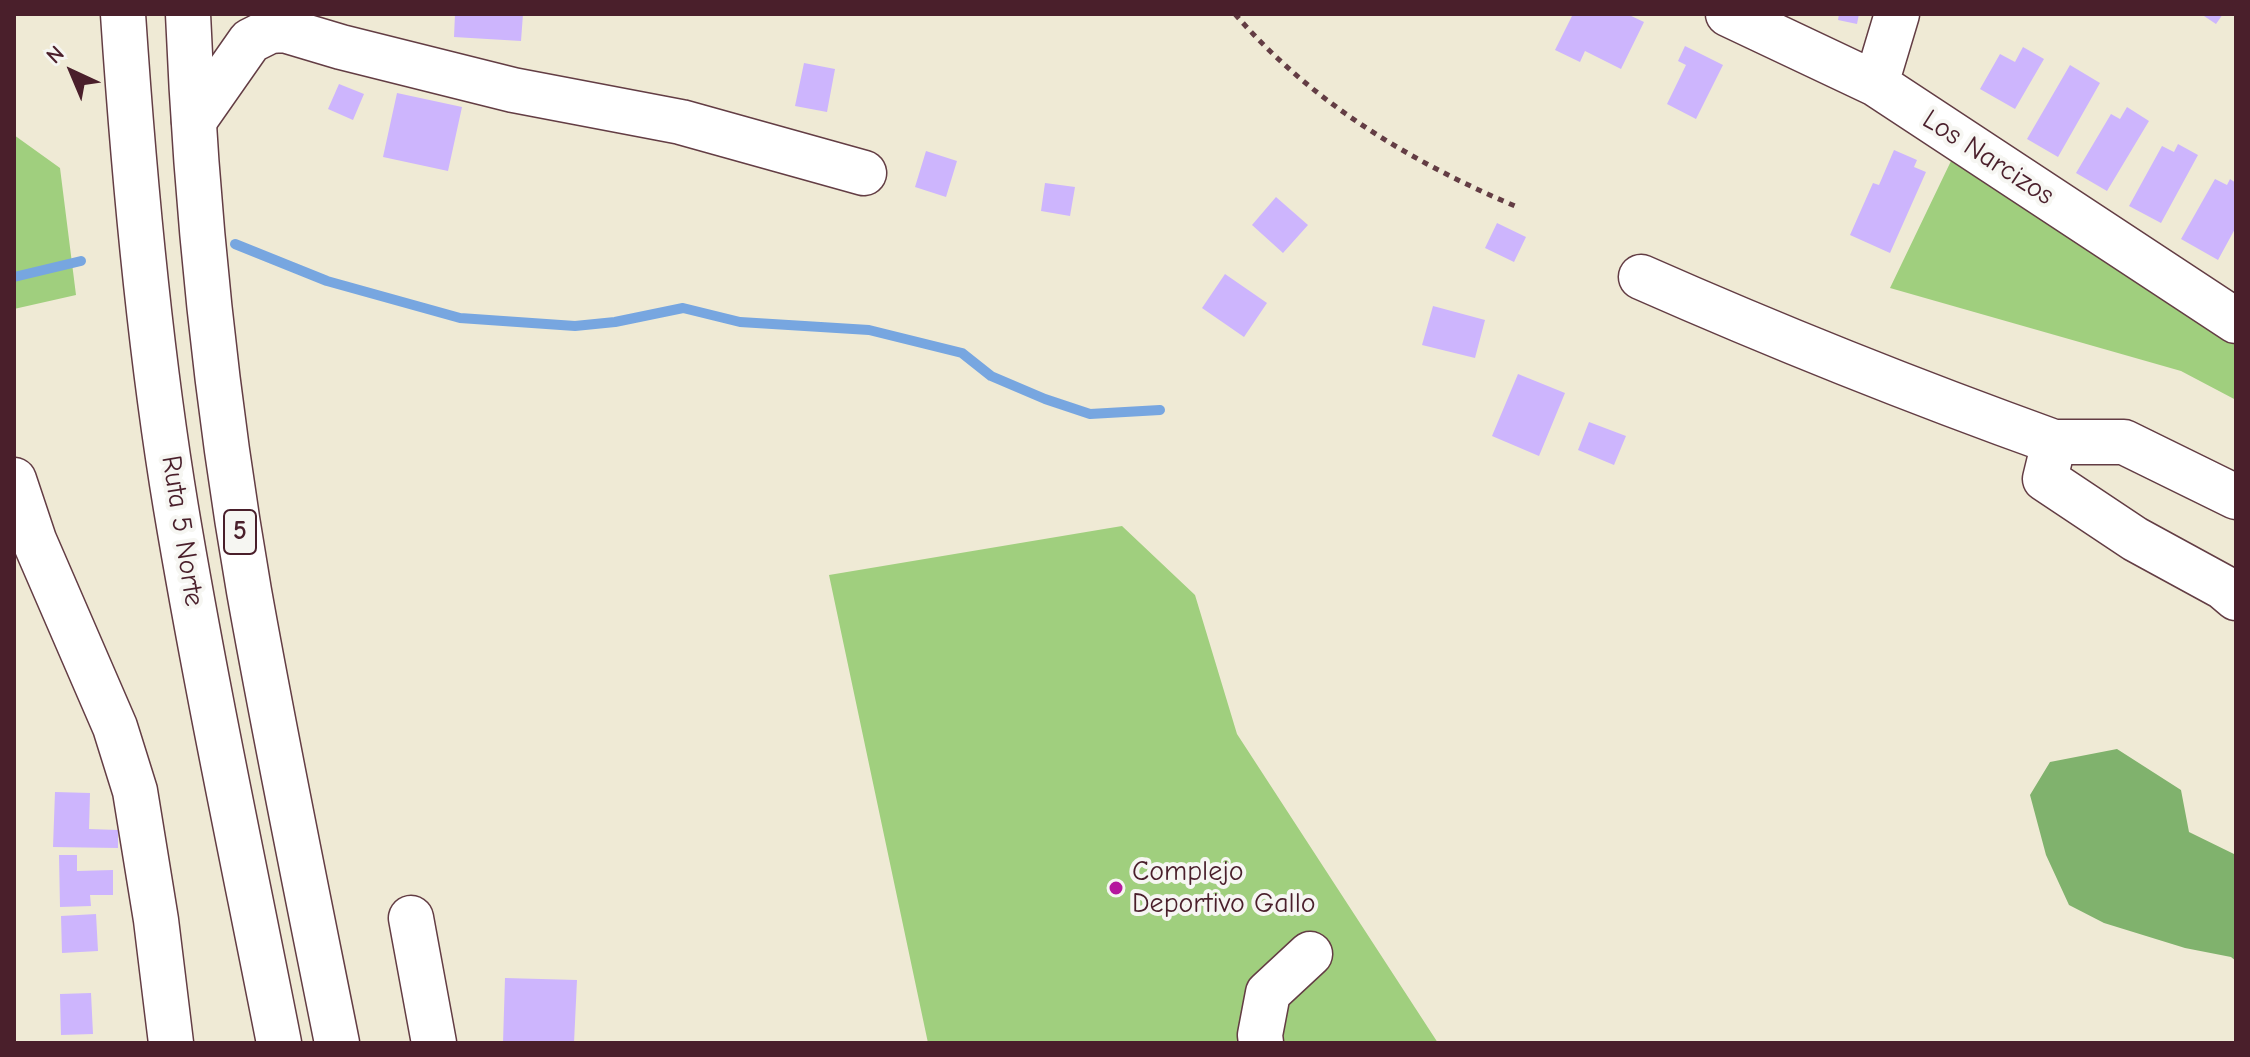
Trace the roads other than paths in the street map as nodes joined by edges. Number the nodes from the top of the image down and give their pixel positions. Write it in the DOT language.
graph roads {
  1 [pos="123,14"];
  2 [pos="188,14"];
  3 [pos="1728,14"];
  4 [pos="1897,14"];
  5 [pos="1876,84"];
  6 [pos="194,121"];
  7 [pos="864,173"];
  8 [pos="1641,277"];
  9 [pos="2236,321"];
  10 [pos="2054,442"];
  11 [pos="14,480"];
  12 [pos="2236,497"];
  13 [pos="2236,598"];
  14 [pos="411,918"];
  15 [pos="1310,954"];
  16 [pos="171,1043"];
  17 [pos="279,1043"];
  18 [pos="337,1043"];
  19 [pos="434,1043"];
  20 [pos="1261,1043"];
  1 -- 17 [label="main road, Ruta 5 Norte / 5"];
  2 -- 6 [label="main road, Ruta 5 Norte / 5"];
  3 -- 5 [label="main road, Los Narcizos"];
  4 -- 5 [label="main road"];
  5 -- 9 [label="main road, Los Narcizos"];
  6 -- 7 [label="main road"];
  6 -- 18 [label="main road, Ruta 5 Norte / 5"];
  8 -- 10 [label="main road"];
  10 -- 12 [label="main road"];
  10 -- 13 [label="main road"];
  11 -- 16 [label="main road"];
  14 -- 19 [label="main road"];
  15 -- 20 [label="main road"];
}
